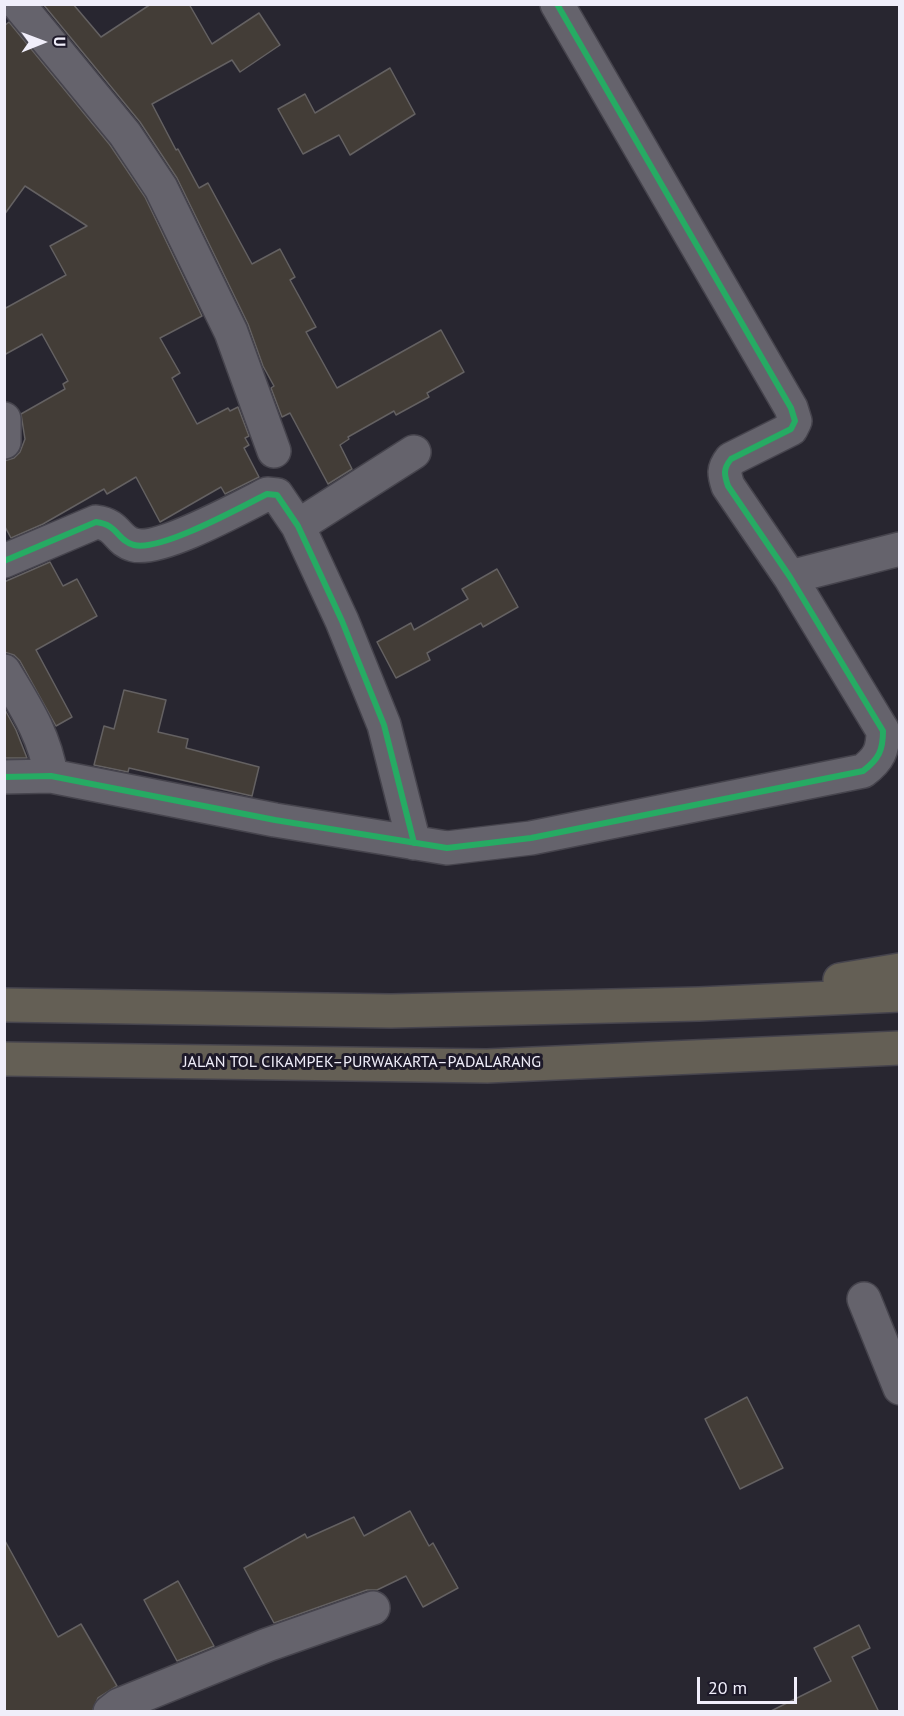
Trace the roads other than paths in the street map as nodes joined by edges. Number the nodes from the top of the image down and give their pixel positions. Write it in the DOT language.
graph roads {
  1 [pos="18,4"];
  2 [pos="557,4"];
  3 [pos="4,419"];
  4 [pos="4,442"];
  5 [pos="274,451"];
  6 [pos="414,452"];
  7 [pos="298,526"];
  8 [pos="900,549"];
  9 [pos="4,561"];
  10 [pos="790,577"];
  11 [pos="4,671"];
  12 [pos="51,776"];
  13 [pos="4,777"];
  14 [pos="414,843"];
  15 [pos="900,970"];
  16 [pos="900,995"];
  17 [pos="699,1004"];
  18 [pos="4,1005"];
  19 [pos="900,1048"];
  20 [pos="4,1059"];
  21 [pos="864,1299"];
  22 [pos="900,1388"];
  23 [pos="374,1608"];
  24 [pos="110,1712"];
  1 -- 5 [label="street"];
  2 -- 10 [label="street"];
  3 -- 4 [label="street"];
  6 -- 7 [label="street"];
  7 -- 9 [label="street"];
  7 -- 14 [label="street"];
  8 -- 10 [label="street"];
  10 -- 14 [label="street"];
  11 -- 12 [label="street"];
  12 -- 13 [label="street"];
  12 -- 14 [label="street"];
  15 -- 17 [label="highway"];
  16 -- 17 [label="highway"];
  17 -- 18 [label="highway"];
  19 -- 20 [label="highway, JALAN TOL CIKAMPEK–PURWAKARTA–PADALARANG"];
  21 -- 22 [label="street"];
  23 -- 24 [label="street"];
}
